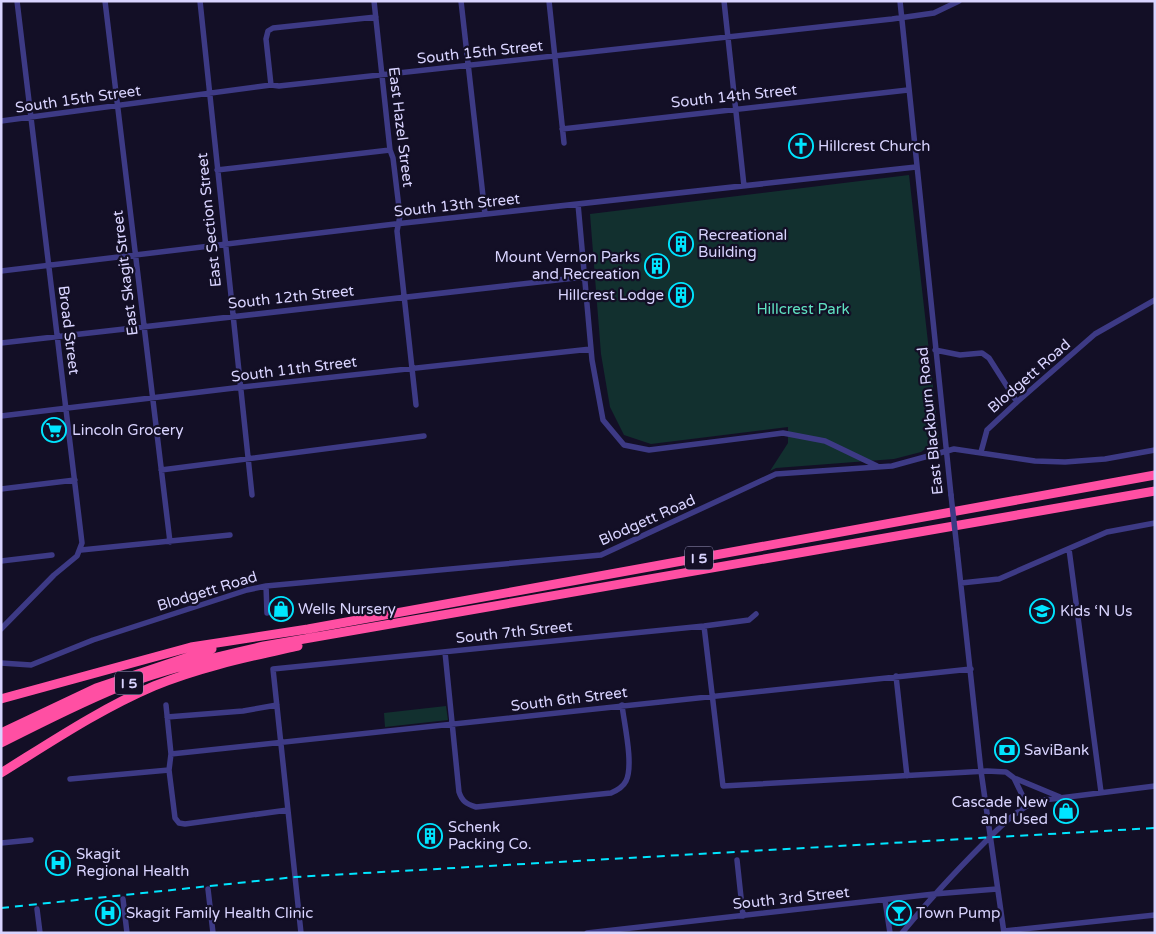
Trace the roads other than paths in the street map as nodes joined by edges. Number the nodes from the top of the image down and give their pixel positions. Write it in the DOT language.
graph roads {
  1 [pos="17,1"];
  2 [pos="105,1"];
  3 [pos="200,1"];
  4 [pos="374,1"];
  5 [pos="461,1"];
  6 [pos="549,1"];
  7 [pos="724,1"];
  8 [pos="900,1"];
  9 [pos="959,1"];
  10 [pos="376,17"];
  11 [pos="901,18"];
  12 [pos="727,37"];
  13 [pos="555,56"];
  14 [pos="468,66"];
  15 [pos="382,75"];
  16 [pos="271,85"];
  17 [pos="908,90"];
  18 [pos="209,93"];
  19 [pos="117,106"];
  20 [pos="735,109"];
  21 [pos="30,118"];
  22 [pos="1,121"];
  23 [pos="562,129"];
  24 [pos="564,143"];
  25 [pos="390,150"];
  26 [pos="916,167"];
  27 [pos="217,170"];
  28 [pos="744,186"];
  29 [pos="578,204"];
  30 [pos="484,214"];
  31 [pos="398,224"];
  32 [pos="224,244"];
  33 [pos="135,254"];
  34 [pos="49,266"];
  35 [pos="1,271"];
  36 [pos="584,277"];
  37 [pos="404,297"];
  38 [pos="1155,300"];
  39 [pos="232,316"];
  40 [pos="144,326"];
  41 [pos="58,336"];
  42 [pos="1,344"];
  43 [pos="591,349"];
  44 [pos="935,350"];
  45 [pos="412,368"];
  46 [pos="241,387"];
  47 [pos="152,398"];
  48 [pos="1017,402"];
  49 [pos="416,405"];
  50 [pos="66,408"];
  51 [pos="1,416"];
  52 [pos="424,436"];
  53 [pos="947,449"];
  54 [pos="1155,450"];
  55 [pos="981,452"];
  56 [pos="249,459"];
  57 [pos="879,466"];
  58 [pos="161,470"];
  59 [pos="1155,475"];
  60 [pos="75,480"];
  61 [pos="1,489"];
  62 [pos="1155,491"];
  63 [pos="252,495"];
  64 [pos="1155,522"];
  65 [pos="230,535"];
  66 [pos="170,542"];
  67 [pos="1070,549"];
  68 [pos="81,550"];
  69 [pos="52,554"];
  70 [pos="1,561"];
  71 [pos="961,583"];
  72 [pos="266,586"];
  73 [pos="268,613"];
  74 [pos="756,614"];
  75 [pos="388,625"];
  76 [pos="704,626"];
  77 [pos="1,628"];
  78 [pos="243,640"];
  79 [pos="446,652"];
  80 [pos="1,663"];
  81 [pos="971,669"];
  82 [pos="896,676"];
  83 [pos="712,696"];
  84 [pos="1,699"];
  85 [pos="166,705"];
  86 [pos="277,705"];
  87 [pos="622,705"];
  88 [pos="167,717"];
  89 [pos="453,725"];
  90 [pos="1,733"];
  91 [pos="281,742"];
  92 [pos="1,744"];
  93 [pos="170,754"];
  94 [pos="169,770"];
  95 [pos="981,771"];
  96 [pos="1,773"];
  97 [pos="906,776"];
  98 [pos="1014,778"];
  99 [pos="70,779"];
  100 [pos="1155,786"];
  101 [pos="1101,792"];
  102 [pos="1060,797"];
  103 [pos="1027,805"];
  104 [pos="288,810"];
  105 [pos="990,837"];
  106 [pos="31,840"];
  107 [pos="1,843"];
  108 [pos="737,860"];
  109 [pos="208,889"];
  110 [pos="997,889"];
  111 [pos="934,894"];
  112 [pos="123,899"];
  113 [pos="885,900"];
  114 [pos="37,909"];
  115 [pos="1155,915"];
  116 [pos="744,916"];
  117 [pos="629,931"];
  118 [pos="1004,932"];
  119 [pos="40,933"];
  120 [pos="127,933"];
  121 [pos="213,933"];
  122 [pos="301,933"];
  123 [pos="587,933"];
  124 [pos="890,933"];
  125 [pos="902,933"];
  1 -- 21 [label="street, Broad Street"];
  2 -- 19 [label="street, East Skagit Street"];
  3 -- 18 [label="street, East Section Street"];
  4 -- 10 [label="street, East Hazel Street"];
  5 -- 14 [label="street"];
  6 -- 13 [label="street"];
  7 -- 12 [label="street"];
  8 -- 11 [label="street, East Blackburn Road"];
  9 -- 11 [label="street, South 15th Street"];
  10 -- 15 [label="street, East Hazel Street"];
  10 -- 16 [label="street"];
  11 -- 12 [label="street, South 15th Street"];
  11 -- 17 [label="street, East Blackburn Road"];
  12 -- 13 [label="street, South 15th Street"];
  12 -- 20 [label="street"];
  13 -- 14 [label="street, South 15th Street"];
  13 -- 23 [label="street"];
  14 -- 15 [label="street, South 15th Street"];
  14 -- 30 [label="street"];
  15 -- 16 [label="street, South 15th Street"];
  15 -- 25 [label="street, East Hazel Street"];
  16 -- 18 [label="street, South 15th Street"];
  17 -- 20 [label="street, South 14th Street"];
  17 -- 26 [label="street, East Blackburn Road"];
  18 -- 19 [label="street, South 15th Street"];
  18 -- 27 [label="street, East Section Street"];
  19 -- 21 [label="street, South 15th Street"];
  19 -- 33 [label="street, East Skagit Street"];
  20 -- 23 [label="street, South 14th Street"];
  20 -- 28 [label="street"];
  21 -- 22 [label="street, South 15th Street"];
  21 -- 34 [label="street, Broad Street"];
  23 -- 24 [label="street"];
  25 -- 27 [label="street"];
  25 -- 31 [label="street, East Hazel Street"];
  26 -- 28 [label="street, South 13th Street"];
  26 -- 44 [label="street, East Blackburn Road"];
  27 -- 32 [label="street, East Section Street"];
  28 -- 29 [label="street, South 13th Street"];
  29 -- 30 [label="street, South 13th Street"];
  29 -- 36 [label="street"];
  30 -- 31 [label="street, South 13th Street"];
  31 -- 32 [label="street, South 13th Street"];
  31 -- 37 [label="street, East Hazel Street"];
  32 -- 33 [label="street, South 13th Street"];
  32 -- 39 [label="street, East Section Street"];
  33 -- 34 [label="street, South 13th Street"];
  33 -- 40 [label="street, East Skagit Street"];
  34 -- 35 [label="street, South 13th Street"];
  34 -- 41 [label="street, Broad Street"];
  36 -- 37 [label="street, South 12th Street"];
  36 -- 43 [label="street"];
  37 -- 39 [label="street, South 12th Street"];
  37 -- 45 [label="street, East Hazel Street"];
  38 -- 48 [label="street, Blodgett Road"];
  39 -- 40 [label="street, South 12th Street"];
  39 -- 46 [label="street, East Section Street"];
  40 -- 41 [label="street, South 12th Street"];
  40 -- 47 [label="street, East Skagit Street"];
  41 -- 42 [label="street, South 12th Street"];
  41 -- 50 [label="street, Broad Street"];
  43 -- 45 [label="street, South 11th Street"];
  43 -- 57 [label="street"];
  44 -- 48 [label="street"];
  44 -- 53 [label="street, East Blackburn Road"];
  45 -- 46 [label="street, South 11th Street"];
  45 -- 49 [label="street, East Hazel Street"];
  46 -- 47 [label="street, South 11th Street"];
  46 -- 56 [label="street, East Section Street"];
  47 -- 50 [label="street, South 11th Street"];
  47 -- 58 [label="street, East Skagit Street"];
  48 -- 55 [label="street, Blodgett Road"];
  50 -- 51 [label="street, South 11th Street"];
  50 -- 60 [label="street, Broad Street"];
  52 -- 56 [label="street"];
  53 -- 55 [label="street, Blodgett Road"];
  53 -- 57 [label="street, Blodgett Road"];
  53 -- 71 [label="street, East Blackburn Road, bridge"];
  54 -- 55 [label="street"];
  56 -- 58 [label="street"];
  56 -- 63 [label="street, East Section Street"];
  57 -- 72 [label="street, Blodgett Road"];
  58 -- 66 [label="street, East Skagit Street"];
  59 -- 78 [label="highway, I 5"];
  60 -- 61 [label="street"];
  60 -- 68 [label="street, Broad Street"];
  62 -- 75 [label="highway, I 5"];
  64 -- 67 [label="street"];
  65 -- 66 [label="street"];
  66 -- 68 [label="street"];
  67 -- 71 [label="street"];
  67 -- 101 [label="street"];
  68 -- 77 [label="street"];
  69 -- 70 [label="street"];
  71 -- 81 [label="street, East Blackburn Road"];
  72 -- 73 [label="street"];
  72 -- 80 [label="street, Blodgett Road"];
  74 -- 76 [label="street, South 7th Street"];
  75 -- 92 [label="highway, I 5"];
  75 -- 96 [label="highway"];
  76 -- 79 [label="street, South 7th Street"];
  76 -- 83 [label="street"];
  78 -- 84 [label="highway"];
  78 -- 90 [label="highway, I 5"];
  79 -- 86 [label="street, South 7th Street"];
  79 -- 89 [label="street"];
  81 -- 82 [label="street, South 6th Street"];
  81 -- 95 [label="street, East Blackburn Road"];
  82 -- 83 [label="street, South 6th Street"];
  82 -- 97 [label="street"];
  83 -- 87 [label="street, South 6th Street"];
  83 -- 97 [label="street"];
  85 -- 88 [label="street"];
  86 -- 88 [label="street"];
  86 -- 91 [label="street"];
  87 -- 89 [label="street, South 6th Street"];
  87 -- 89 [label="street"];
  88 -- 93 [label="street"];
  89 -- 91 [label="street, South 6th Street"];
  91 -- 93 [label="street, South 6th Street"];
  91 -- 104 [label="street"];
  93 -- 94 [label="street"];
  94 -- 99 [label="street"];
  94 -- 104 [label="street"];
  95 -- 97 [label="street"];
  95 -- 98 [label="street"];
  95 -- 105 [label="street, East Blackburn Road"];
  98 -- 102 [label="street"];
  98 -- 103 [label="street"];
  100 -- 101 [label="street"];
  101 -- 102 [label="street"];
  102 -- 103 [label="street"];
  103 -- 105 [label="street"];
  104 -- 122 [label="street"];
  105 -- 110 [label="street, East Blackburn Road"];
  105 -- 111 [label="street"];
  106 -- 107 [label="street"];
  108 -- 116 [label="street"];
  109 -- 121 [label="street"];
  110 -- 111 [label="street, South 3rd Street"];
  110 -- 118 [label="street, East Blackburn Road"];
  111 -- 113 [label="street, South 3rd Street"];
  111 -- 125 [label="street"];
  112 -- 120 [label="street"];
  113 -- 116 [label="street, South 3rd Street"];
  113 -- 124 [label="street"];
  114 -- 119 [label="street"];
  115 -- 118 [label="street"];
  116 -- 117 [label="street, South 3rd Street"];
  117 -- 123 [label="street, South 3rd Street"];
}
